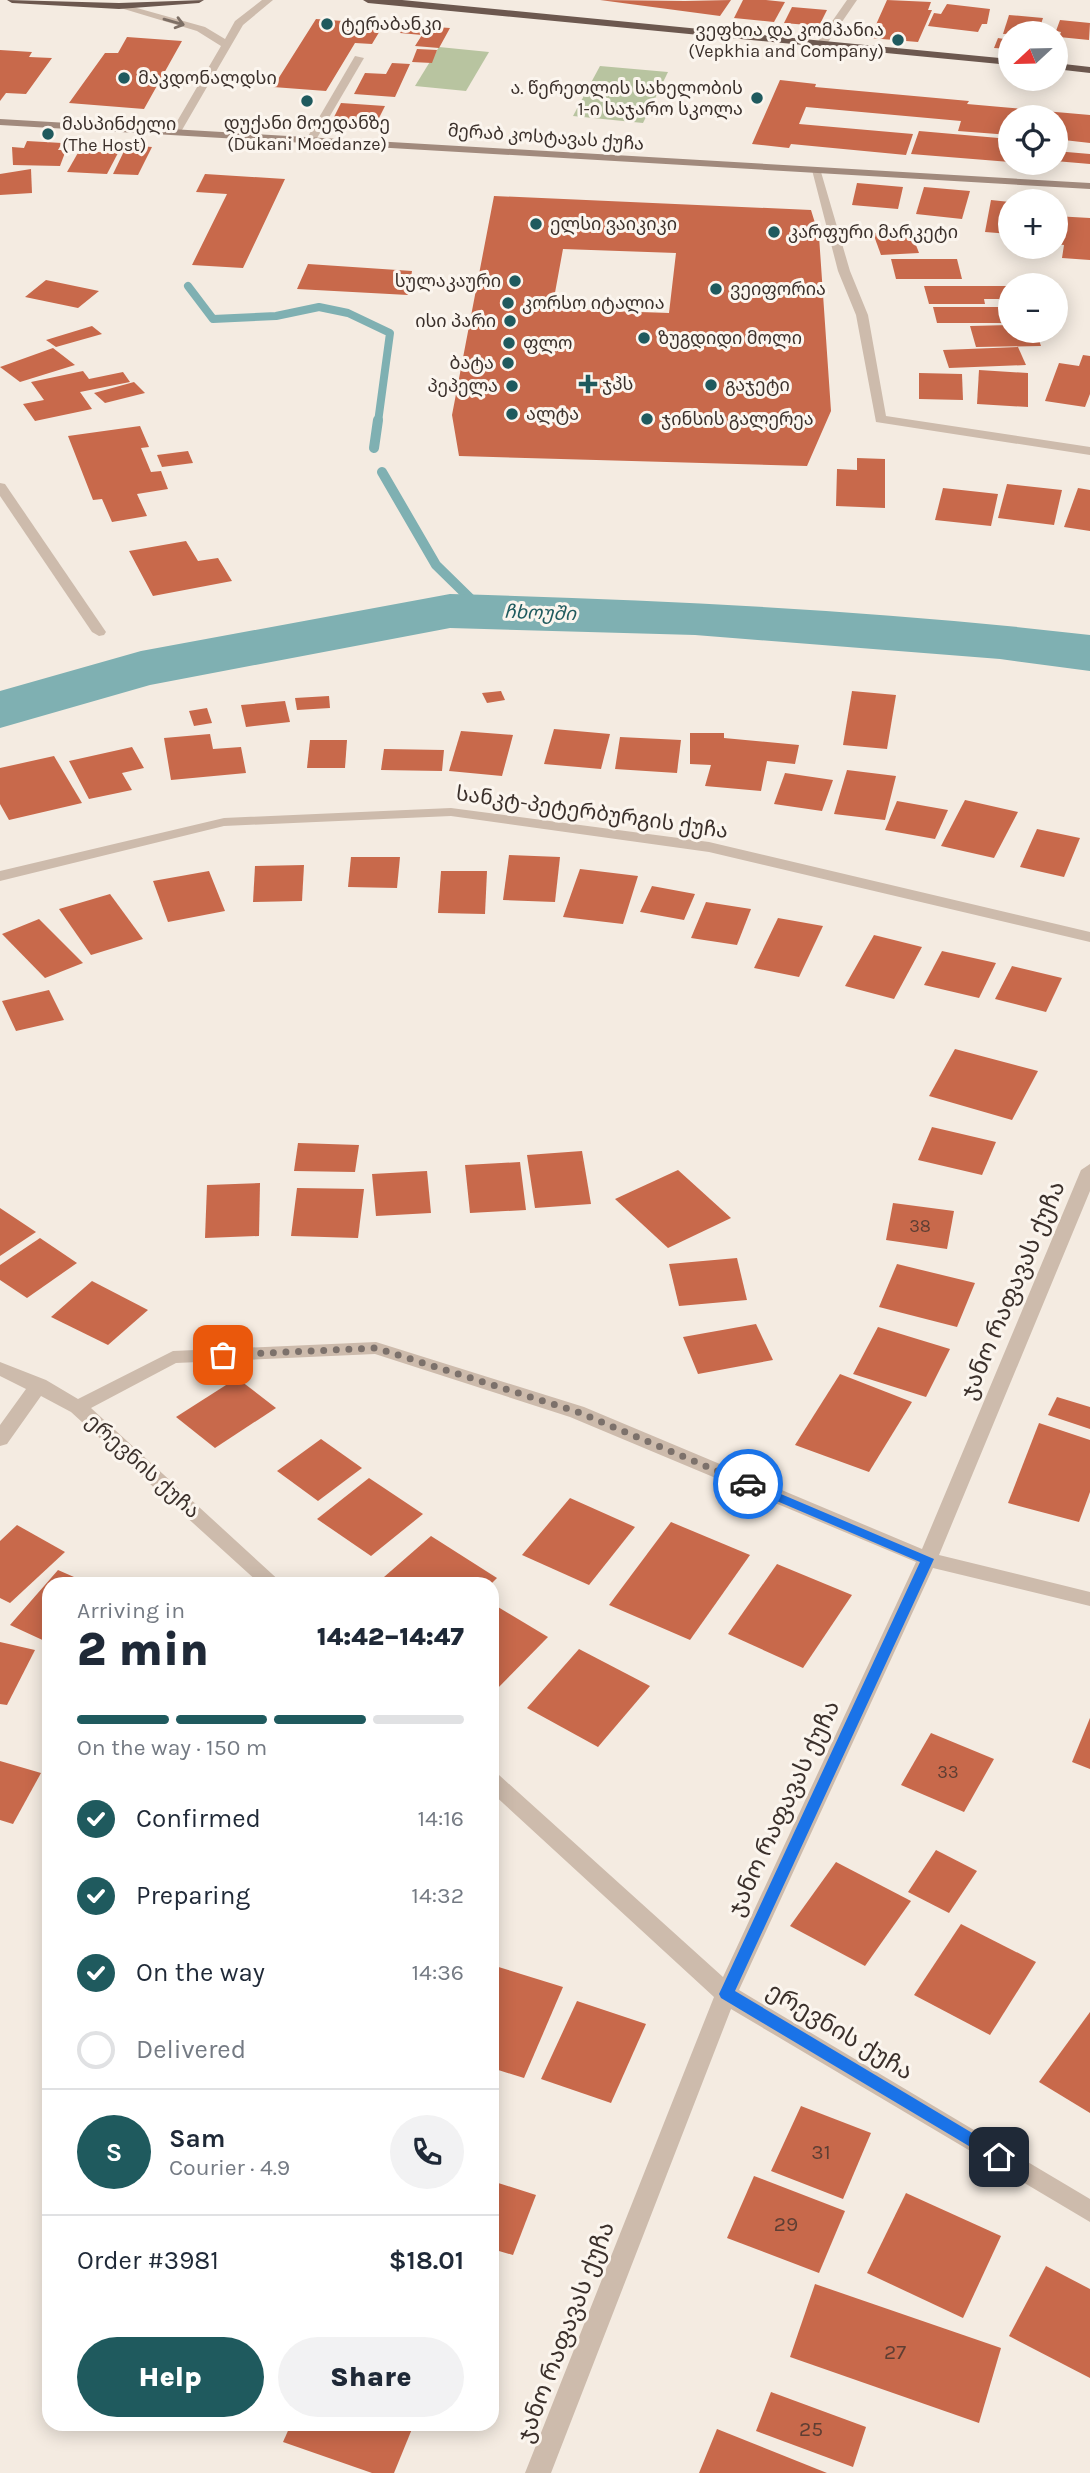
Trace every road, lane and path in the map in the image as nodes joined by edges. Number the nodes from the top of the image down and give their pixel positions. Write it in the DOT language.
graph roads {
  1 [pos="12,0"];
  2 [pos="146,0"];
  3 [pos="199,0"];
  4 [pos="268,0"];
  5 [pos="368,0"];
  6 [pos="852,0"];
  7 [pos="166,1"];
  8 [pos="85,2"];
  9 [pos="119,6"];
  10 [pos="822,43"];
  11 [pos="227,45"];
  12 [pos="359,58"];
  13 [pos="998,61"];
  14 [pos="1068,67"];
  15 [pos="1090,70"];
  16 [pos="0,122"];
  17 [pos="177,130"];
  18 [pos="312,138"];
  19 [pos="816,172"];
  20 [pos="1090,186"];
  21 [pos="1090,451"];
  22 [pos="0,487"];
  23 [pos="99,632"];
  24 [pos="0,876"];
  25 [pos="1090,937"];
  26 [pos="1090,1170"];
  27 [pos="0,1368"];
  28 [pos="39,1385"];
  29 [pos="78,1407"];
  30 [pos="0,1439"];
  31 [pos="927,1559"];
  32 [pos="265,1577"];
  33 [pos="1090,1599"];
  34 [pos="499,1787"];
  35 [pos="726,1994"];
  36 [pos="1090,2211"];
  37 [pos="538,2473"];
  1 -- 8 [label="highway"];
  2 -- 9 [label="highway"];
  3 -- 7 [label="highway"];
  4 -- 11 [label="street"];
  5 -- 10 [label="highway"];
  6 -- 10 [label="street"];
  7 -- 9 [label="highway"];
  8 -- 9 [label="highway"];
  9 -- 11 [label="street, one-way"];
  10 -- 13 [label="highway"];
  11 -- 17 [label="street"];
  12 -- 18 [label="street"];
  14 -- 15 [label="highway"];
  16 -- 17 [label="main road, მერაბ კოსტავას ქუჩა"];
  17 -- 18 [label="main road, მერაბ კოსტავას ქუჩა"];
  18 -- 19 [label="main road, მერაბ კოსტავას ქუჩა"];
  19 -- 20 [label="main road, მერაბ კოსტავას ქუჩა"];
  19 -- 21 [label="street"];
  22 -- 23 [label="street"];
  24 -- 25 [label="street, სანკტ-პეტერბურგის ქუჩა"];
  26 -- 31 [label="street, ჯანო რაფავას ქუჩა"];
  27 -- 28 [label="street, ერევნის ქუჩა"];
  28 -- 29 [label="street, ერევნის ქუჩა"];
  28 -- 30 [label="street"];
  29 -- 31 [label="street"];
  29 -- 32 [label="street, ერევნის ქუჩა"];
  31 -- 33 [label="street"];
  31 -- 35 [label="street, ჯანო რაფავას ქუჩა"];
  34 -- 35 [label="street, ერევნის ქუჩა"];
  35 -- 36 [label="street, ერევნის ქუჩა"];
  35 -- 37 [label="street, ჯანო რაფავას ქუჩა"];
}
